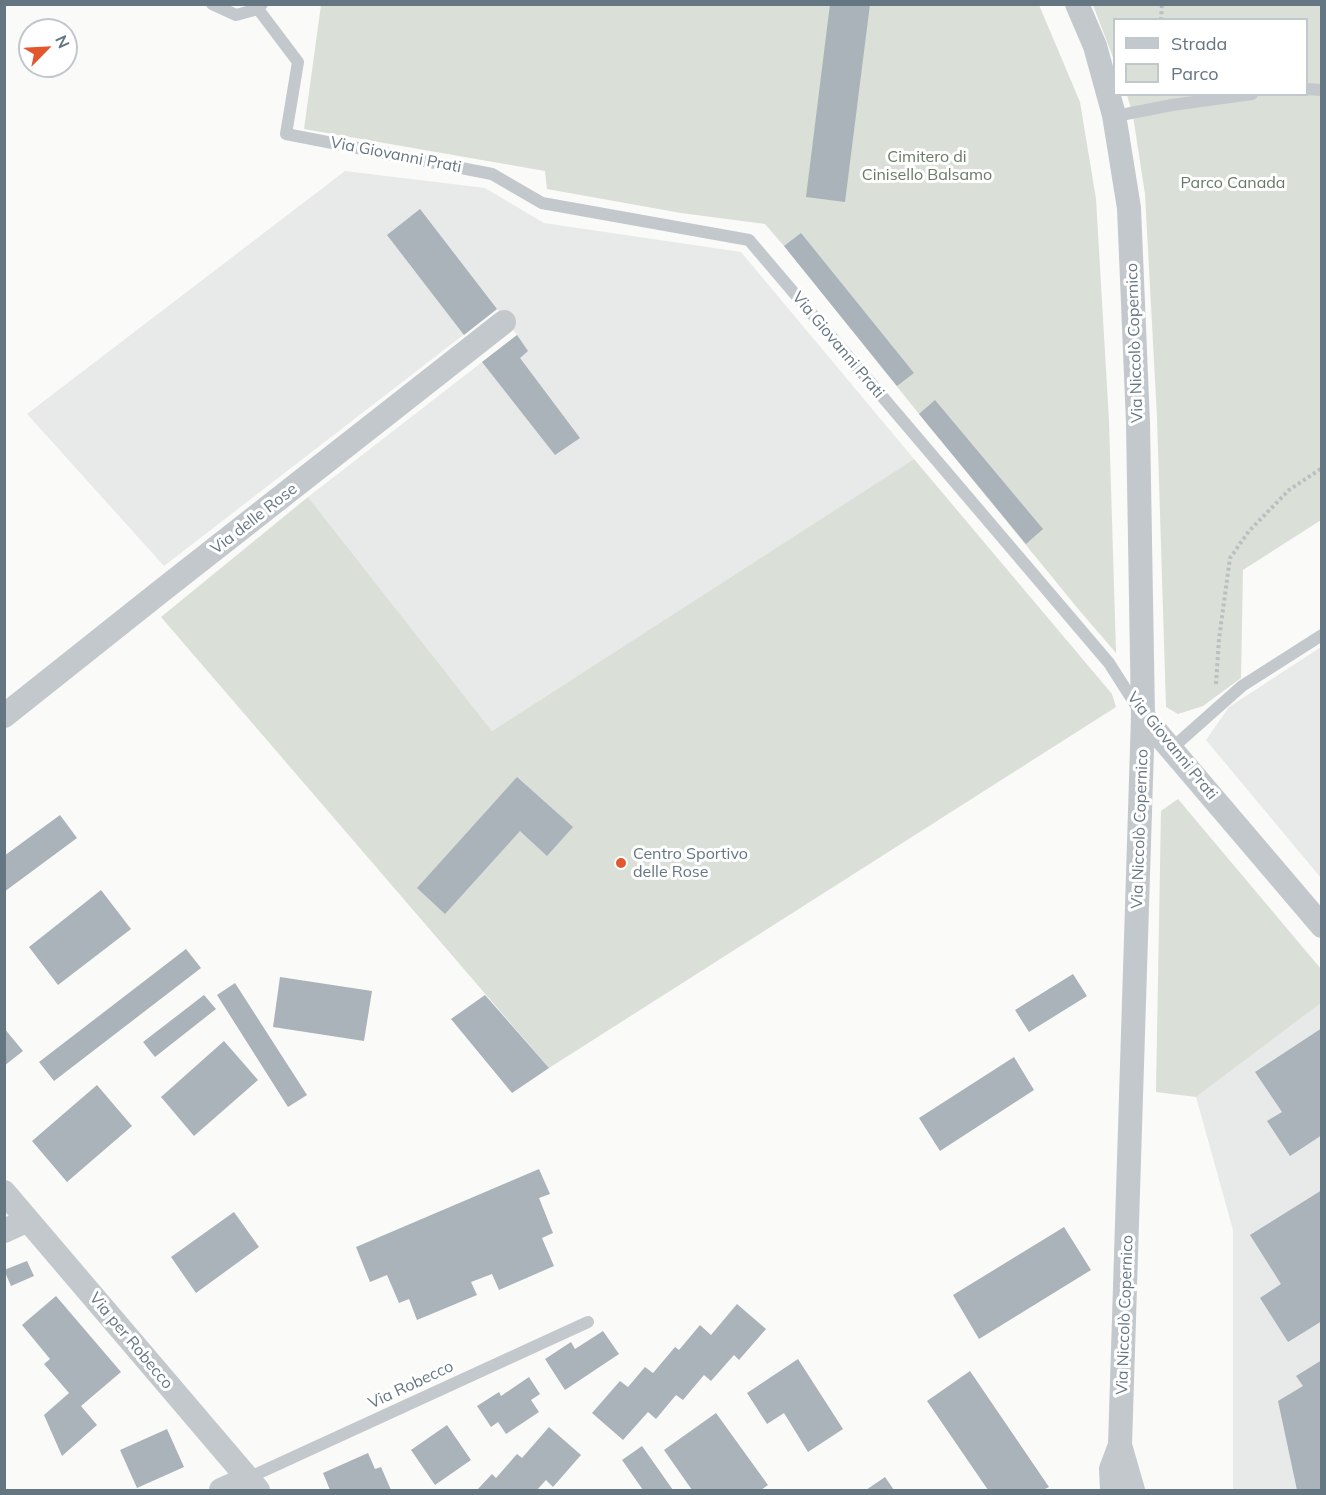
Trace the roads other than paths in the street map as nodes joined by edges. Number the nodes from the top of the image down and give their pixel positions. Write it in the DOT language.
graph roads {
  1 [pos="212,4"];
  2 [pos="1077,4"];
  3 [pos="260,7"];
  4 [pos="1237,96"];
  5 [pos="1114,115"];
  6 [pos="504,322"];
  7 [pos="1322,635"];
  8 [pos="4,716"];
  9 [pos="1143,716"];
  10 [pos="1171,749"];
  11 [pos="1322,926"];
  12 [pos="4,1192"];
  13 [pos="28,1220"];
  14 [pos="4,1231"];
  15 [pos="588,1322"];
  16 [pos="1120,1445"];
  17 [pos="253,1484"];
  18 [pos="221,1491"];
  19 [pos="1112,1491"];
  20 [pos="1133,1491"];
  1 -- 3 [label="lane"];
  2 -- 5 [label="street, Via Niccolò Copernico"];
  3 -- 9 [label="lane, Via Giovanni Prati"];
  4 -- 5 [label="lane"];
  5 -- 9 [label="street, Via Niccolò Copernico"];
  6 -- 8 [label="street, Via delle Rose"];
  7 -- 10 [label="lane"];
  9 -- 10 [label="street, Via Giovanni Prati"];
  9 -- 16 [label="street, Via Niccolò Copernico"];
  10 -- 11 [label="street, Via Giovanni Prati"];
  12 -- 13 [label="street, Via per Robecco"];
  13 -- 14 [label="street"];
  13 -- 17 [label="street, Via per Robecco"];
  15 -- 17 [label="lane, Via Robecco"];
  16 -- 19 [label="street, Via Niccolò Copernico"];
  16 -- 20 [label="street, Via Niccolò Copernico"];
  17 -- 18 [label="street"];
}
